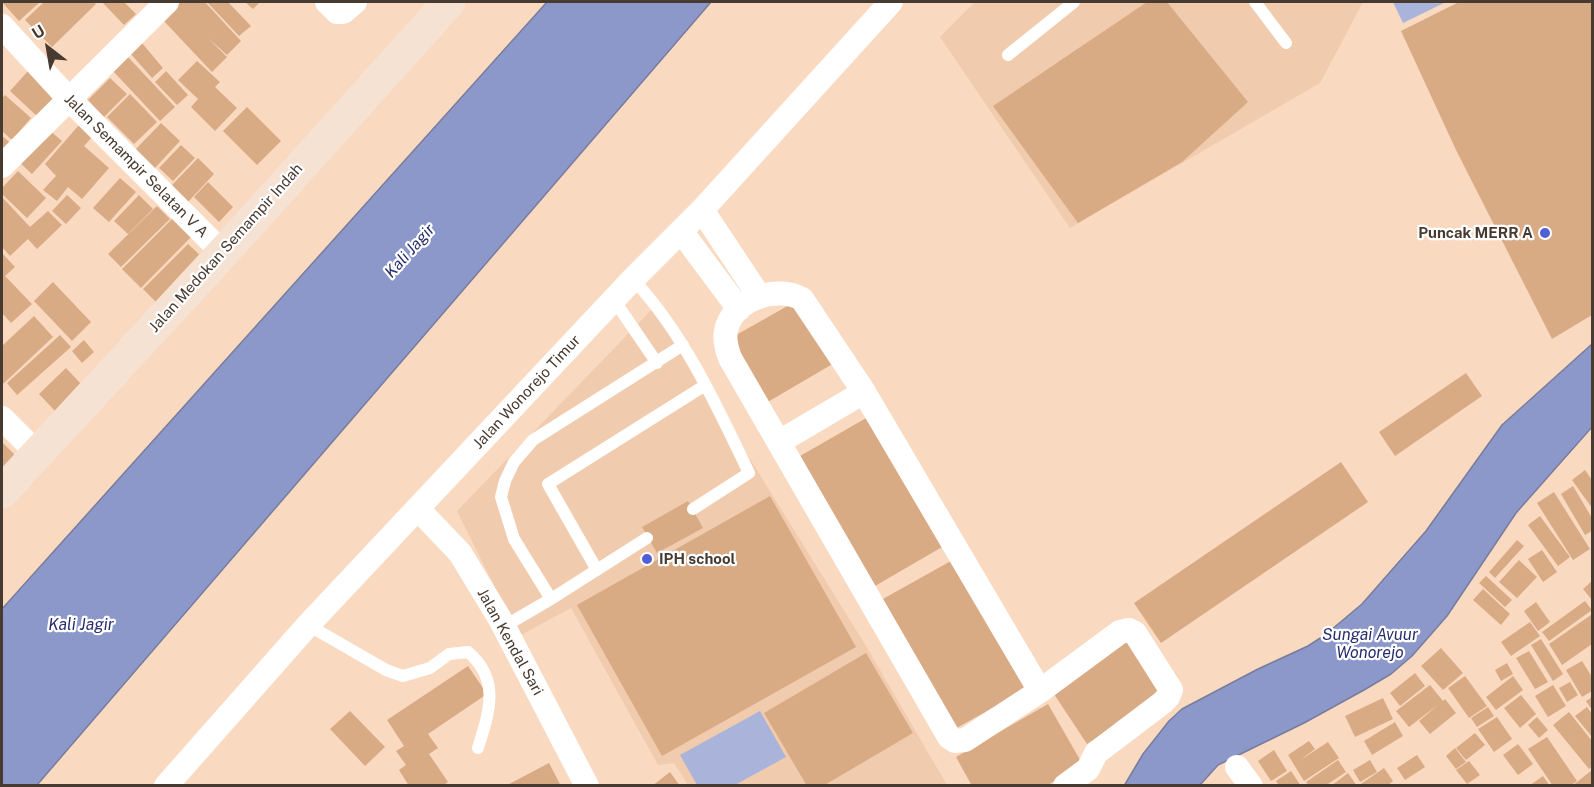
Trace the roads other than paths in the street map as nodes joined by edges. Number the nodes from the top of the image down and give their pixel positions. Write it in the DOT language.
graph roads {
  1 [pos="167,2"];
  2 [pos="327,2"];
  3 [pos="355,2"];
  4 [pos="448,2"];
  5 [pos="891,2"];
  6 [pos="1074,2"];
  7 [pos="1255,2"];
  8 [pos="2,26"];
  9 [pos="1286,43"];
  10 [pos="1008,55"];
  11 [pos="69,99"];
  12 [pos="2,166"];
  13 [pos="702,210"];
  14 [pos="681,231"];
  15 [pos="223,253"];
  16 [pos="633,279"];
  17 [pos="759,296"];
  18 [pos="614,300"];
  19 [pos="739,309"];
  20 [pos="683,345"];
  21 [pos="657,363"];
  22 [pos="704,386"];
  23 [pos="864,392"];
  24 [pos="2,418"];
  25 [pos="779,442"];
  26 [pos="38,453"];
  27 [pos="2,492"];
  28 [pos="418,509"];
  29 [pos="693,509"];
  30 [pos="647,538"];
  31 [pos="597,570"];
  32 [pos="551,599"];
  33 [pos="308,626"];
  34 [pos="503,627"];
  35 [pos="1040,691"];
  36 [pos="478,748"];
  37 [pos="166,786"];
  38 [pos="587,786"];
  39 [pos="1065,786"];
  1 -- 11 [label="street"];
  2 -- 3 [label="street"];
  4 -- 15 [label="street, Jalan Medokan Semampir Indah"];
  5 -- 13 [label="street, Jalan Wonorejo Timur"];
  6 -- 10 [label="lane"];
  7 -- 9 [label="lane"];
  8 -- 11 [label="street, Jalan Semampir Selatan V A"];
  11 -- 12 [label="street"];
  11 -- 15 [label="street, Jalan Semampir Selatan V A"];
  13 -- 14 [label="street, Jalan Wonorejo Timur"];
  13 -- 17 [label="street"];
  14 -- 16 [label="street, Jalan Wonorejo Timur"];
  14 -- 19 [label="street"];
  15 -- 26 [label="street, Jalan Medokan Semampir Indah"];
  16 -- 18 [label="street, Jalan Wonorejo Timur"];
  16 -- 20 [label="lane"];
  17 -- 19 [label="street"];
  17 -- 23 [label="street"];
  18 -- 21 [label="lane"];
  18 -- 28 [label="street, Jalan Wonorejo Timur"];
  19 -- 25 [label="street"];
  20 -- 21 [label="lane"];
  20 -- 22 [label="lane"];
  21 -- 32 [label="lane"];
  22 -- 29 [label="lane"];
  22 -- 31 [label="lane"];
  23 -- 25 [label="street"];
  23 -- 35 [label="street"];
  24 -- 26 [label="street"];
  25 -- 35 [label="street"];
  26 -- 27 [label="street, Jalan Medokan Semampir Indah"];
  28 -- 33 [label="street, Jalan Wonorejo Timur"];
  28 -- 34 [label="street, Jalan Kendal Sari"];
  30 -- 31 [label="lane"];
  31 -- 32 [label="lane"];
  32 -- 34 [label="lane"];
  33 -- 36 [label="lane"];
  33 -- 37 [label="street, Jalan Wonorejo Timur"];
  34 -- 38 [label="street, Jalan Kendal Sari"];
  35 -- 39 [label="street"];
}
